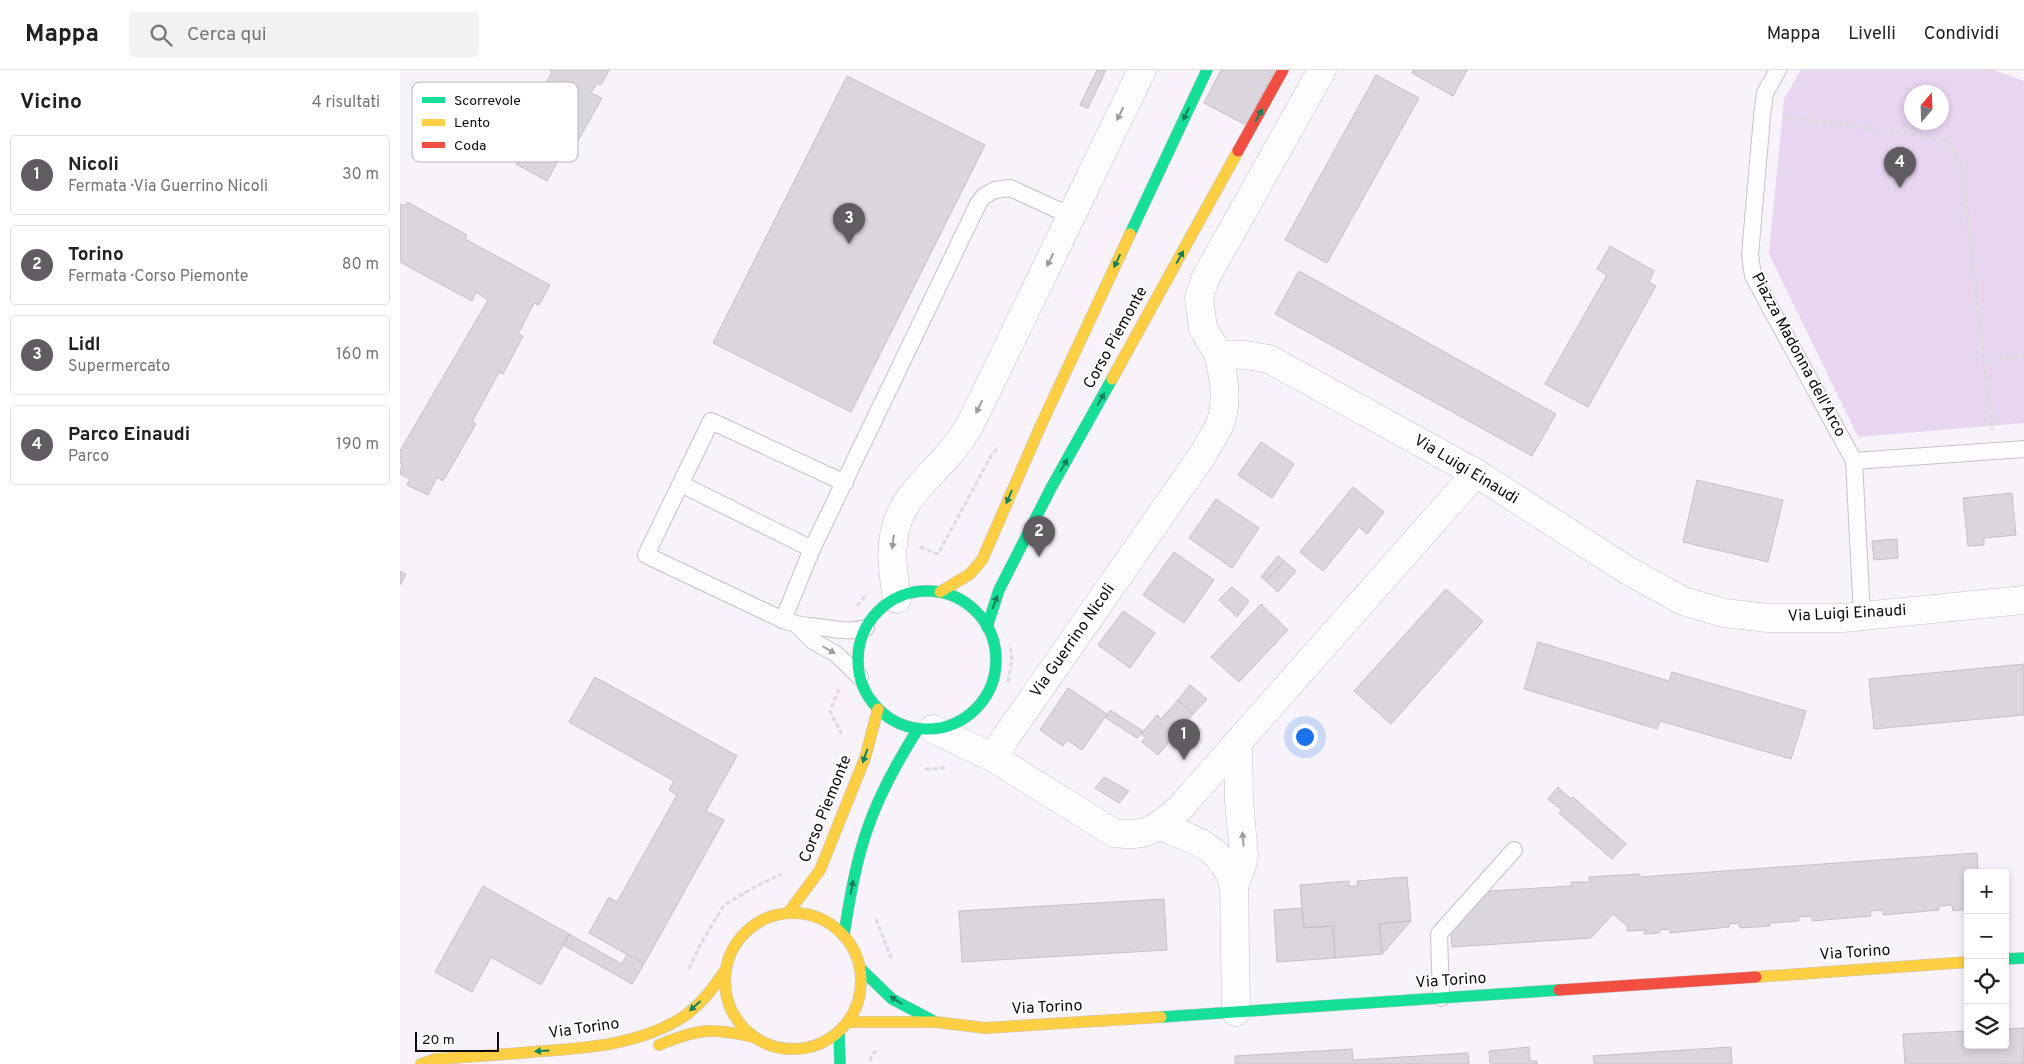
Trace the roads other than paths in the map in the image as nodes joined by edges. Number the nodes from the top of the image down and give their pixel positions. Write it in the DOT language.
graph roads {
  1 [pos="1142,70"];
  2 [pos="1206,70"];
  3 [pos="1283,70"];
  4 [pos="1322,70"];
  5 [pos="1778,70"];
  6 [pos="1071,216"];
  7 [pos="1218,354"];
  8 [pos="2024,449"];
  9 [pos="1854,460"];
  10 [pos="1476,473"];
  11 [pos="845,483"];
  12 [pos="681,484"];
  13 [pos="812,549"];
  14 [pos="940,592"];
  15 [pos="897,599"];
  16 [pos="2024,600"];
  17 [pos="1862,616"];
  18 [pos="790,623"];
  19 [pos="987,627"];
  20 [pos="866,628"];
  21 [pos="860,677"];
  22 [pos="878,709"];
  23 [pos="926,729"];
  24 [pos="1238,742"];
  25 [pos="992,757"];
  26 [pos="1160,826"];
  27 [pos="1514,850"];
  28 [pos="1234,886"];
  29 [pos="788,913"];
  30 [pos="844,935"];
  31 [pos="2024,958"];
  32 [pos="2009,959"];
  33 [pos="1964,962"];
  34 [pos="726,969"];
  35 [pos="861,969"];
  36 [pos="1441,998"];
  37 [pos="1236,1012"];
  38 [pos="848,1022"];
  39 [pos="936,1022"];
  40 [pos="839,1032"];
  41 [pos="754,1037"];
  42 [pos="648,1049"];
  43 [pos="790,1049"];
  44 [pos="800,1059"];
  45 [pos="421,1064"];
  46 [pos="840,1064"];
  1 -- 6 [label="street, one-way"];
  2 -- 14 [label="main road, Corso Piemonte, one-way"];
  19 -- 3 [label="main road, Corso Piemonte, one-way"];
  4 -- 7 [label="street"];
  5 -- 9 [label="lane, Piazza Madonna dell'Arco"];
  6 -- 11 [label="lane"];
  6 -- 15 [label="street, one-way"];
  7 -- 10 [label="street, Via Luigi Einaudi"];
  7 -- 25 [label="street, Via Guerrino Nicoli"];
  8 -- 9 [label="lane"];
  9 -- 17 [label="lane, Piazza Madonna dell'Arco"];
  10 -- 17 [label="street, Via Luigi Einaudi"];
  10 -- 24 [label="street"];
  11 -- 12 [label="lane"];
  11 -- 13 [label="lane"];
  12 -- 13 [label="lane"];
  12 -- 18 [label="lane"];
  13 -- 18 [label="lane"];
  14 -- 15 [label="main road"];
  14 -- 19 [label="main road"];
  15 -- 20 [label="main road"];
  16 -- 17 [label="street, Via Luigi Einaudi"];
  18 -- 20 [label="lane"];
  18 -- 21 [label="lane, one-way"];
  19 -- 23 [label="main road"];
  20 -- 21 [label="main road"];
  21 -- 22 [label="main road"];
  22 -- 23 [label="main road"];
  22 -- 29 [label="main road, Corso Piemonte, one-way"];
  23 -- 25 [label="street"];
  30 -- 23 [label="main road, one-way"];
  24 -- 26 [label="street"];
  28 -- 24 [label="street, one-way"];
  25 -- 26 [label="street"];
  26 -- 28 [label="street"];
  27 -- 36 [label="lane"];
  28 -- 37 [label="street"];
  29 -- 30 [label="main road"];
  29 -- 34 [label="main road"];
  30 -- 35 [label="main road"];
  31 -- 32 [label="main road"];
  33 -- 36 [label="main road, Via Torino"];
  34 -- 41 [label="main road"];
  34 -- 45 [label="main road, Via Torino, one-way"];
  35 -- 38 [label="main road"];
  39 -- 35 [label="main road, Via Torino, one-way"];
  36 -- 37 [label="main road, Via Torino"];
  37 -- 39 [label="main road, Via Torino"];
  38 -- 39 [label="main road, Via Torino"];
  38 -- 40 [label="main road"];
  40 -- 43 [label="main road"];
  40 -- 46 [label="main road"];
  41 -- 42 [label="main road"];
  41 -- 43 [label="main road"];
  43 -- 44 [label="main road"];
}
